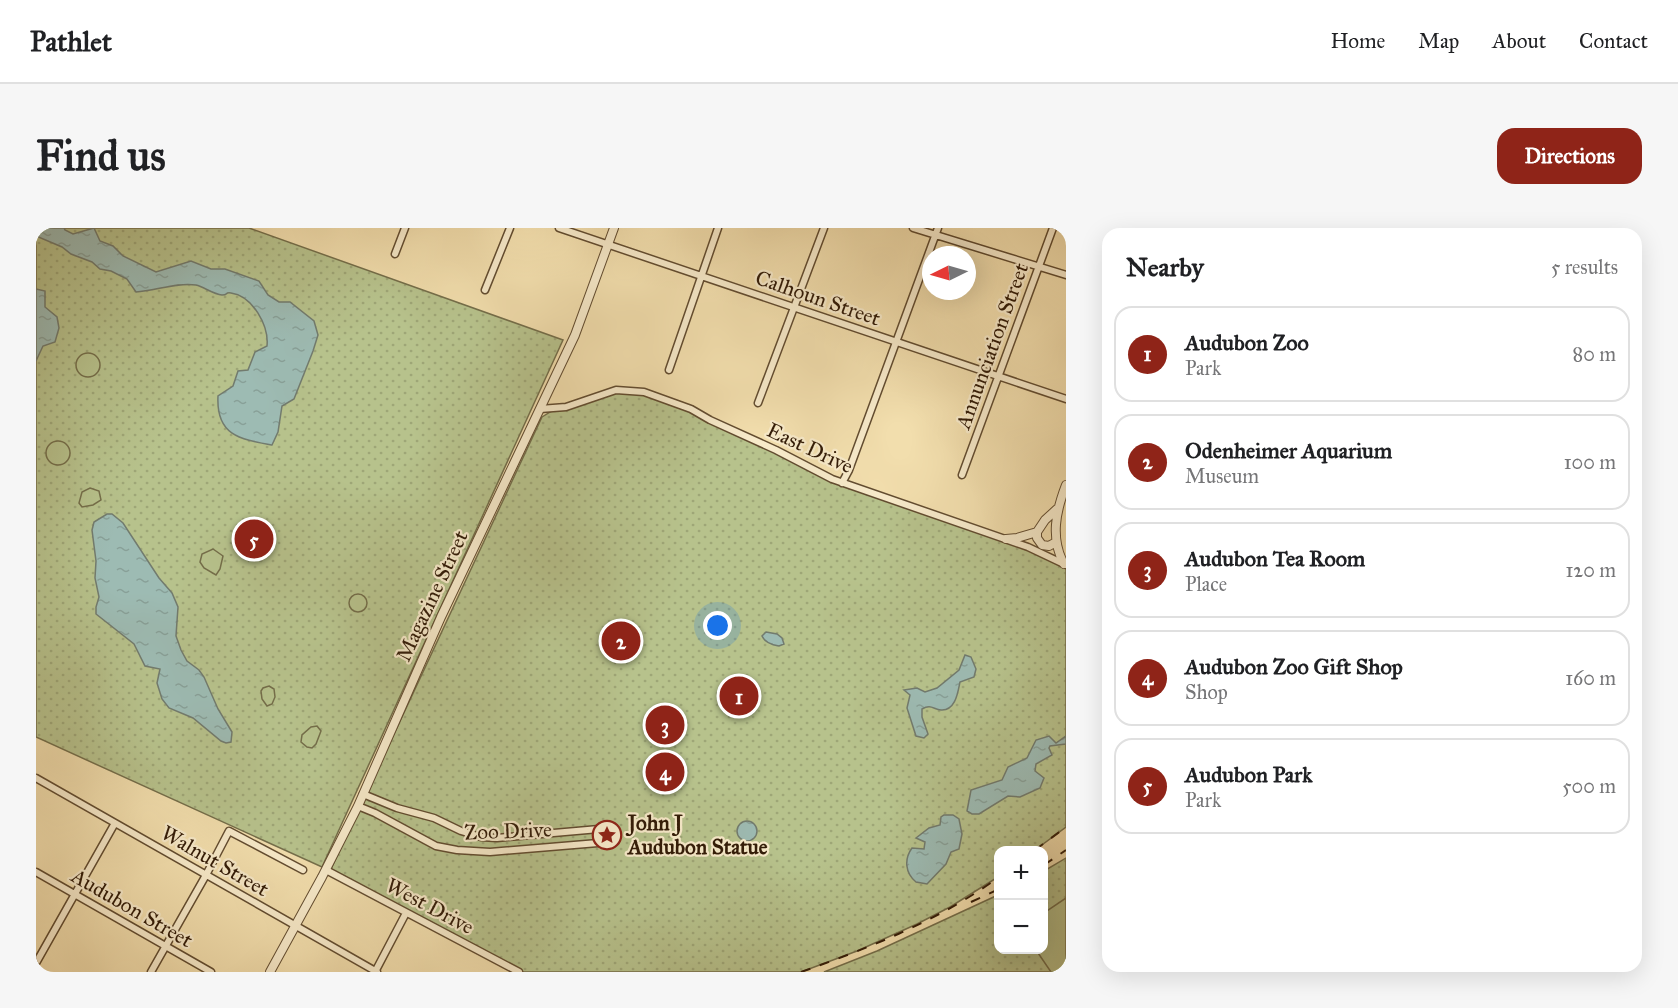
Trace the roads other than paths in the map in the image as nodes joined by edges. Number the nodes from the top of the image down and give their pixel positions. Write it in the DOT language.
graph roads {
  1 [pos="405,228"];
  2 [pos="510,228"];
  3 [pos="559,228"];
  4 [pos="614,228"];
  5 [pos="718,228"];
  6 [pos="824,228"];
  7 [pos="913,228"];
  8 [pos="1053,228"];
  9 [pos="937,232"];
  10 [pos="608,244"];
  11 [pos="395,254"];
  12 [pos="1038,266"];
  13 [pos="1066,275"];
  14 [pos="702,276"];
  15 [pos="485,290"];
  16 [pos="794,307"];
  17 [pos="897,342"];
  18 [pos="669,370"];
  19 [pos="999,376"];
  20 [pos="1066,399"];
  21 [pos="758,403"];
  22 [pos="540,409"];
  23 [pos="962,475"];
  24 [pos="842,483"];
  25 [pos="1066,485"];
  26 [pos="1057,509"];
  27 [pos="1037,532"];
  28 [pos="1006,539"];
  29 [pos="1056,542"];
  30 [pos="1065,564"];
  31 [pos="36,778"];
  32 [pos="363,794"];
  33 [pos="358,806"];
  34 [pos="116,824"];
  35 [pos="598,829"];
  36 [pos="598,843"];
  37 [pos="303,870"];
  38 [pos="326,870"];
  39 [pos="36,873"];
  40 [pos="206,875"];
  41 [pos="75,895"];
  42 [pos="406,913"];
  43 [pos="295,927"];
  44 [pos="165,946"];
  45 [pos="36,963"];
  46 [pos="151,972"];
  47 [pos="211,972"];
  48 [pos="270,972"];
  49 [pos="376,972"];
  50 [pos="519,972"];
  1 -- 11 [label="street"];
  2 -- 15 [label="street"];
  3 -- 10 [label="street, Calhoun Street"];
  4 -- 10 [label="street, Magazine Street"];
  5 -- 14 [label="street"];
  6 -- 16 [label="street"];
  7 -- 9 [label="street"];
  8 -- 12 [label="street, Annunciation Street"];
  9 -- 12 [label="street"];
  9 -- 17 [label="street"];
  10 -- 14 [label="street, Calhoun Street"];
  10 -- 22 [label="street, Magazine Street"];
  12 -- 13 [label="street"];
  12 -- 19 [label="street, Annunciation Street"];
  14 -- 16 [label="street, Calhoun Street"];
  14 -- 18 [label="street"];
  16 -- 17 [label="street, Calhoun Street"];
  16 -- 21 [label="street"];
  17 -- 19 [label="street, Calhoun Street"];
  17 -- 24 [label="street"];
  19 -- 20 [label="street, Calhoun Street"];
  19 -- 23 [label="street, Annunciation Street"];
  22 -- 24 [label="street, East Drive"];
  22 -- 32 [label="street, Magazine Street"];
  24 -- 28 [label="street, East Drive"];
  25 -- 26 [label="street"];
  26 -- 27 [label="street"];
  26 -- 29 [label="street"];
  27 -- 28 [label="street"];
  27 -- 29 [label="street"];
  28 -- 30 [label="street, East Drive"];
  29 -- 30 [label="street"];
  31 -- 34 [label="street, Walnut Street"];
  32 -- 33 [label="street, Magazine Street"];
  32 -- 35 [label="street, Zoo Drive"];
  33 -- 36 [label="street, Zoo Drive"];
  33 -- 38 [label="street, Magazine Street"];
  34 -- 40 [label="street, Walnut Street"];
  34 -- 41 [label="street"];
  37 -- 40 [label="street"];
  38 -- 42 [label="street, West Drive"];
  38 -- 43 [label="street, Magazine Street"];
  39 -- 41 [label="street, Audubon Street"];
  40 -- 43 [label="street, Walnut Street"];
  40 -- 44 [label="street"];
  41 -- 44 [label="street, Audubon Street"];
  41 -- 45 [label="street"];
  42 -- 49 [label="street"];
  42 -- 50 [label="street, West Drive"];
  43 -- 48 [label="street, Magazine Street"];
  43 -- 49 [label="street, Walnut Street"];
  44 -- 46 [label="street"];
  44 -- 47 [label="street, Audubon Street"];
}
